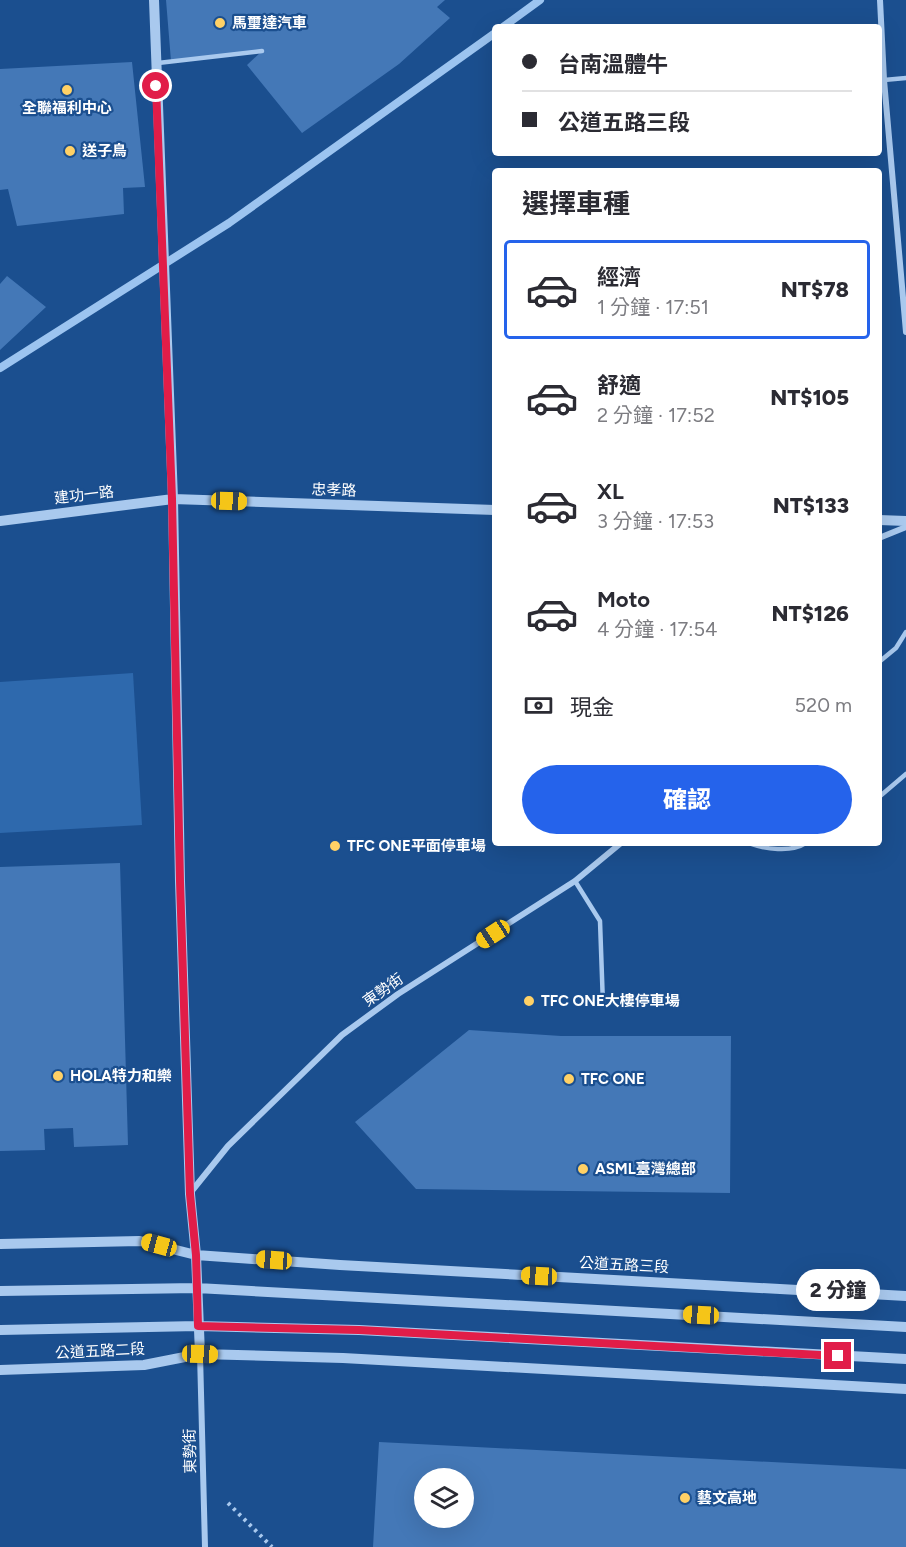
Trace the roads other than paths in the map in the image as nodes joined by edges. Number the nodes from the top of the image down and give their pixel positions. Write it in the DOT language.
graph roads {
  1 [pos="154,0"];
  2 [pos="880,0"];
  3 [pos="881,24"];
  4 [pos="882,40"];
  5 [pos="262,51"];
  6 [pos="155,63"];
  7 [pos="906,78"];
  8 [pos="884,80"];
  9 [pos="906,332"];
  10 [pos="172,499"];
  11 [pos="492,510"];
  12 [pos="882,520"];
  13 [pos="0,521"];
  14 [pos="906,521"];
  15 [pos="906,527"];
  16 [pos="882,537"];
  17 [pos="906,632"];
  18 [pos="882,660"];
  19 [pos="906,774"];
  20 [pos="882,794"];
  21 [pos="617,846"];
  22 [pos="755,846"];
  23 [pos="801,846"];
  24 [pos="575,880"];
  25 [pos="603,1005"];
  26 [pos="190,1194"];
  27 [pos="0,1244"];
  28 [pos="196,1255"];
  29 [pos="197,1288"];
  30 [pos="0,1291"];
  31 [pos="906,1296"];
  32 [pos="198,1326"];
  33 [pos="906,1326"];
  34 [pos="0,1330"];
  35 [pos="200,1354"];
  36 [pos="906,1359"];
  37 [pos="0,1370"];
  38 [pos="906,1389"];
  39 [pos="205,1547"];
  1 -- 6 [label="street"];
  2 -- 3 [label="street"];
  4 -- 8 [label="street"];
  5 -- 6 [label="lane"];
  6 -- 10 [label="street"];
  7 -- 8 [label="lane"];
  8 -- 9 [label="street"];
  10 -- 11 [label="street, 忠孝路"];
  10 -- 13 [label="street, 建功一路"];
  10 -- 26 [label="street"];
  12 -- 14 [label="street"];
  15 -- 16 [label="street"];
  17 -- 18 [label="lane"];
  19 -- 20 [label="lane"];
  21 -- 24 [label="street, 東勢街"];
  22 -- 23 [label="lane"];
  24 -- 25 [label="lane"];
  24 -- 26 [label="street, 東勢街"];
  26 -- 28 [label="street"];
  27 -- 28 [label="street"];
  28 -- 29 [label="street"];
  28 -- 31 [label="street, 公道五路三段"];
  29 -- 30 [label="street"];
  29 -- 32 [label="street"];
  29 -- 33 [label="street"];
  32 -- 34 [label="street, 公道五路二段"];
  32 -- 35 [label="street"];
  32 -- 36 [label="street"];
  35 -- 37 [label="street, 公道五路二段"];
  35 -- 38 [label="street"];
  35 -- 39 [label="street, 東勢街"];
}
